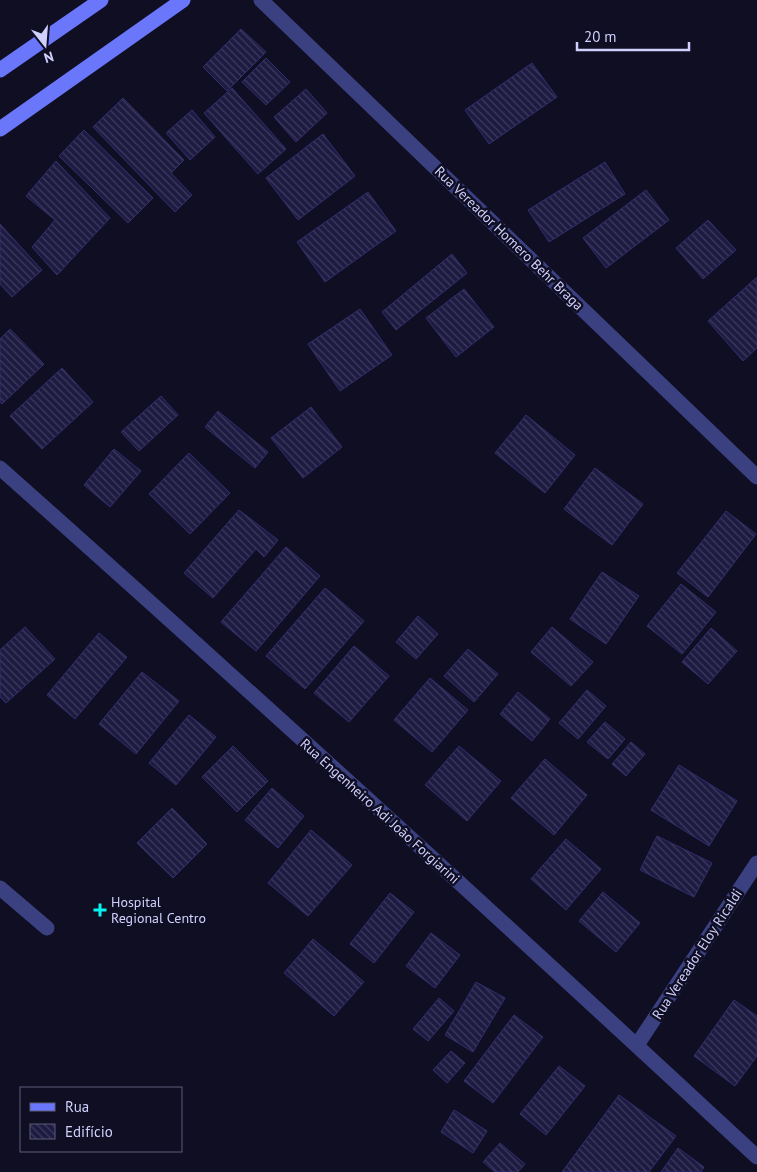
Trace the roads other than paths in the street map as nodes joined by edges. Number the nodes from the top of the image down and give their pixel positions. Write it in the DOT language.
graph roads {
  1 [pos="101,0"];
  2 [pos="183,0"];
  3 [pos="261,0"];
  4 [pos="0,70"];
  5 [pos="0,128"];
  6 [pos="0,468"];
  7 [pos="757,477"];
  8 [pos="757,863"];
  9 [pos="0,888"];
  10 [pos="47,928"];
  11 [pos="637,1045"];
  12 [pos="757,1158"];
  1 -- 4 [label="street"];
  2 -- 5 [label="street"];
  3 -- 7 [label="street, Rua Vereador Homero Behr Braga"];
  6 -- 11 [label="street, Rua Engenheiro Adi João Forgiarini"];
  8 -- 11 [label="street, Rua Vereador Eloy Ricaldi"];
  9 -- 10 [label="street"];
  11 -- 12 [label="street, Rua Engenheiro Adi João Forgiarini"];
}
